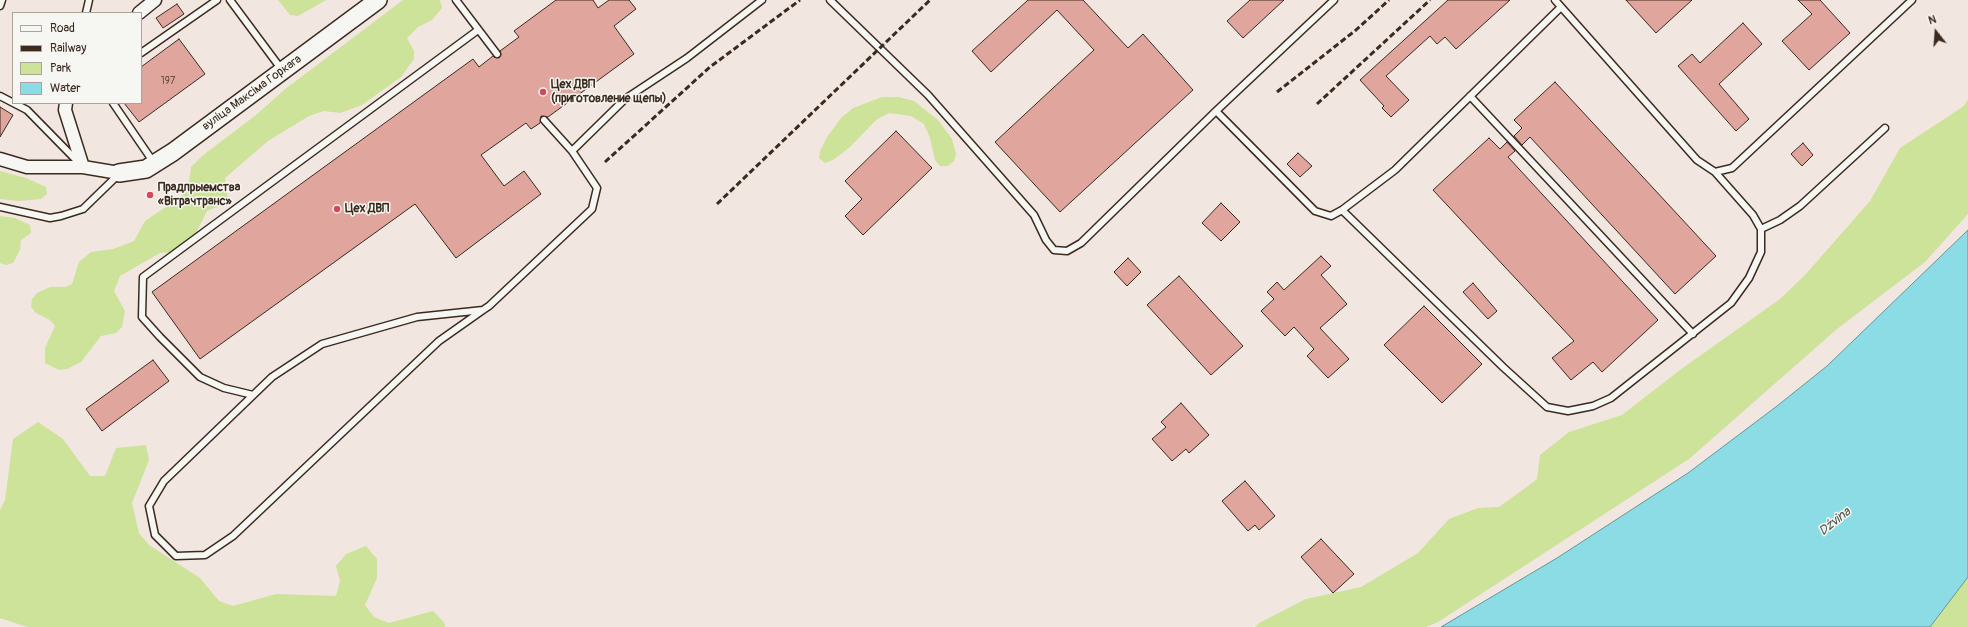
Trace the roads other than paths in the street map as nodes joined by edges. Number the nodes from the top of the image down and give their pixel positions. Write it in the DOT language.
graph roads {
  1 [pos="2,0"];
  2 [pos="88,0"];
  3 [pos="155,0"];
  4 [pos="216,0"];
  5 [pos="230,0"];
  6 [pos="378,0"];
  7 [pos="456,0"];
  8 [pos="762,0"];
  9 [pos="830,0"];
  10 [pos="1334,0"];
  11 [pos="1555,0"];
  12 [pos="1912,0"];
  13 [pos="0,6"];
  14 [pos="1561,7"];
  15 [pos="86,12"];
  16 [pos="140,12"];
  17 [pos="478,30"];
  18 [pos="142,52"];
  19 [pos="497,54"];
  20 [pos="282,71"];
  21 [pos="0,96"];
  22 [pos="1470,96"];
  23 [pos="12,102"];
  24 [pos="16,104"];
  25 [pos="66,104"];
  26 [pos="114,104"];
  27 [pos="1216,111"];
  28 [pos="544,120"];
  29 [pos="1886,128"];
  30 [pos="572,151"];
  31 [pos="0,159"];
  32 [pos="154,163"];
  33 [pos="83,167"];
  34 [pos="1715,172"];
  35 [pos="120,173"];
  36 [pos="0,207"];
  37 [pos="1342,210"];
  38 [pos="1761,229"];
  39 [pos="483,310"];
  40 [pos="1693,334"];
  41 [pos="253,395"];
  1 -- 13 [label="lane"];
  2 -- 15 [label="lane"];
  3 -- 16 [label="street"];
  4 -- 18 [label="lane"];
  5 -- 20 [label="lane"];
  6 -- 20 [label="main road, вуліца Максіма Горкага"];
  7 -- 17 [label="lane"];
  8 -- 30 [label="lane"];
  9 -- 27 [label="lane"];
  10 -- 27 [label="lane"];
  11 -- 14 [label="lane"];
  12 -- 34 [label="lane"];
  14 -- 22 [label="lane"];
  14 -- 34 [label="lane"];
  17 -- 19 [label="lane"];
  17 -- 41 [label="lane"];
  20 -- 32 [label="main road, вуліца Максіма Горкага"];
  21 -- 23 [label="lane"];
  22 -- 37 [label="lane"];
  22 -- 40 [label="lane"];
  24 -- 33 [label="lane"];
  25 -- 33 [label="street"];
  26 -- 32 [label="lane"];
  27 -- 37 [label="lane"];
  28 -- 30 [label="lane"];
  29 -- 38 [label="lane"];
  30 -- 39 [label="lane"];
  31 -- 33 [label="street"];
  32 -- 35 [label="main road, вуліца Максіма Горкага"];
  33 -- 35 [label="street"];
  34 -- 38 [label="lane"];
  35 -- 36 [label="lane"];
  37 -- 40 [label="lane"];
  38 -- 40 [label="lane"];
  39 -- 41 [label="lane"];
  39 -- 41 [label="lane"];
}
